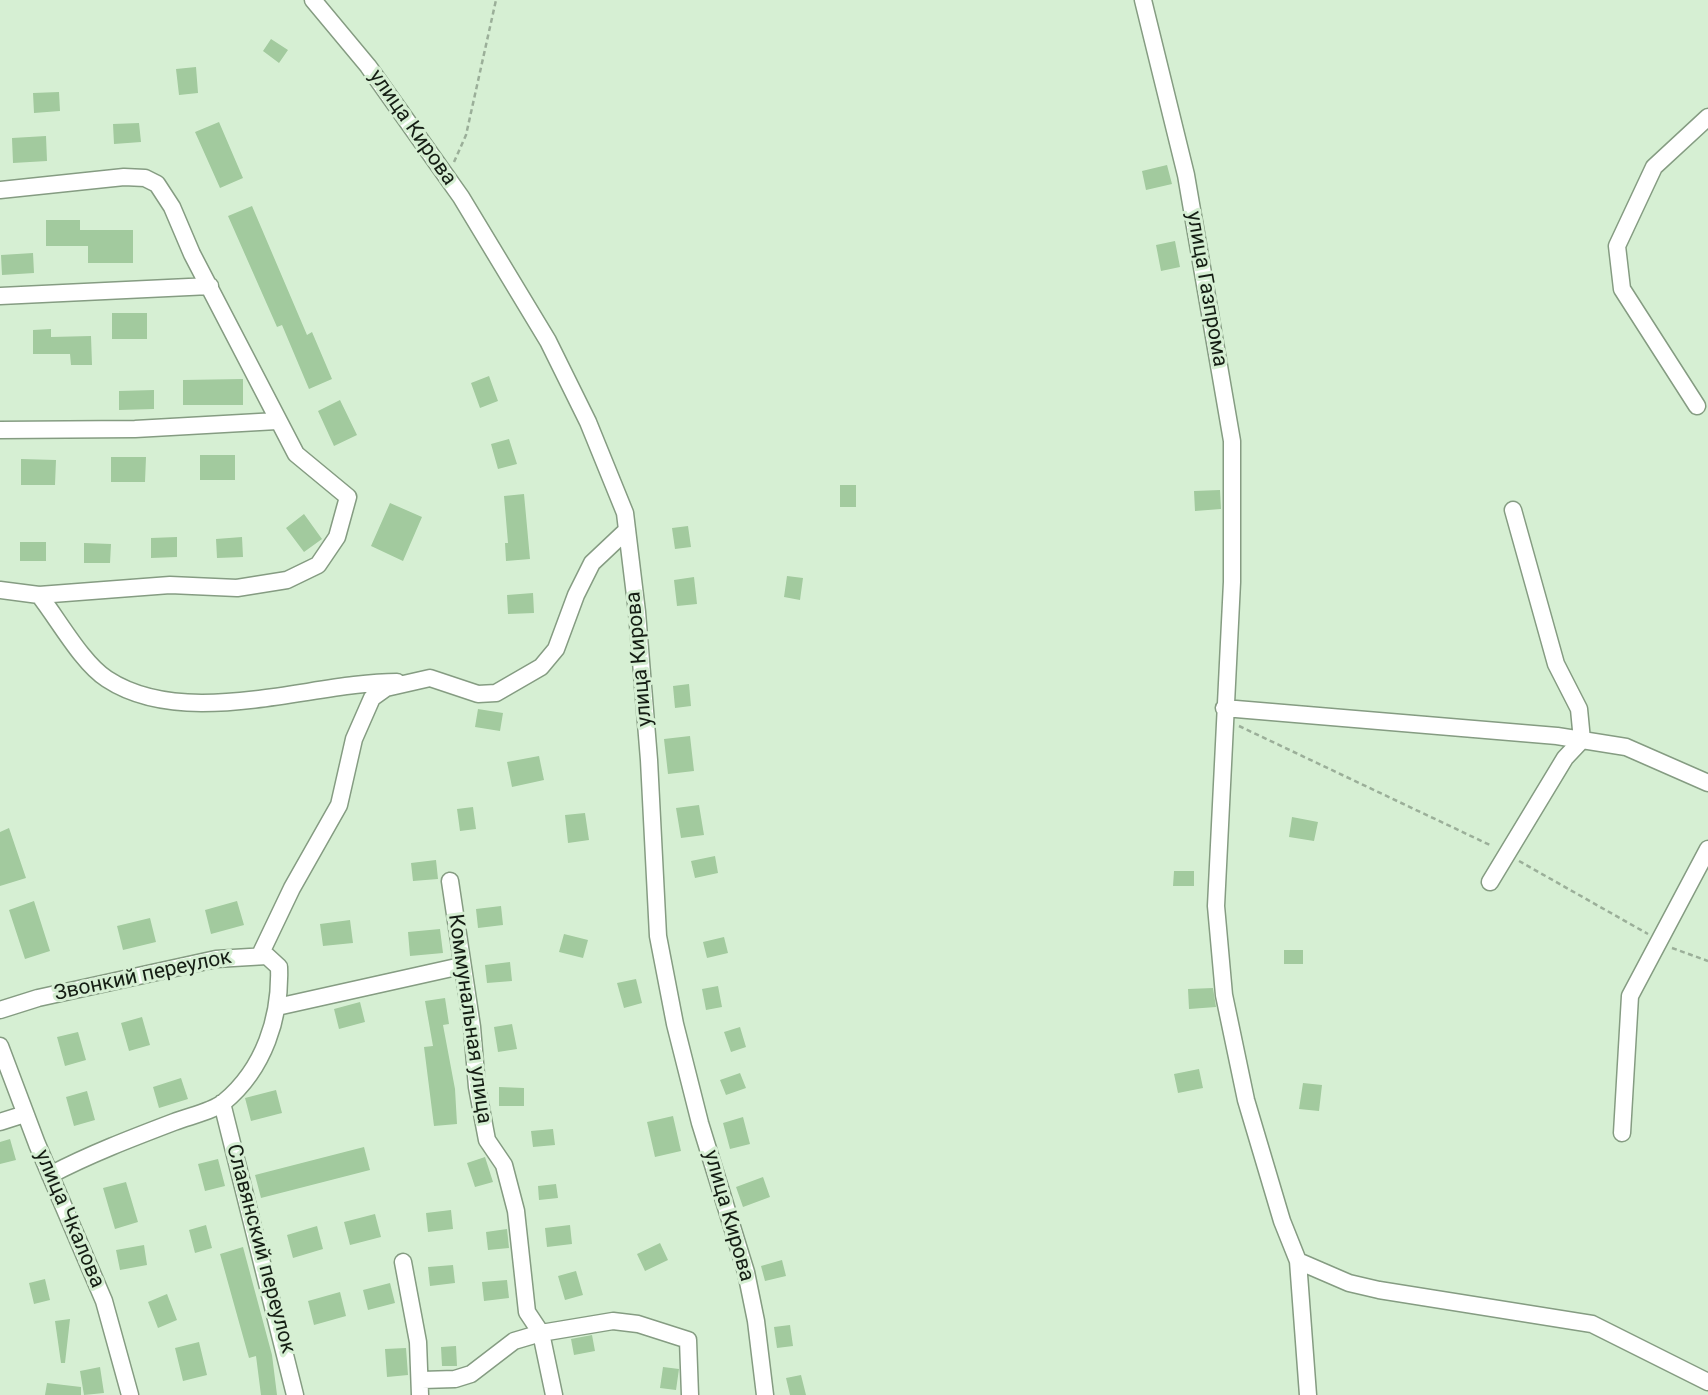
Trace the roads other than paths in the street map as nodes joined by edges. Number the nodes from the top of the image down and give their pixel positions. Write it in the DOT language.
graph roads {
  1 [pos="313,0"];
  2 [pos="1143,0"];
  3 [pos="1708,117"];
  4 [pos="0,190"];
  5 [pos="210,286"];
  6 [pos="0,296"];
  7 [pos="1697,406"];
  8 [pos="277,421"];
  9 [pos="0,430"];
  10 [pos="1513,510"];
  11 [pos="627,530"];
  12 [pos="0,590"];
  13 [pos="39,595"];
  14 [pos="407,682"];
  15 [pos="1224,714"];
  16 [pos="1582,740"];
  17 [pos="1708,783"];
  18 [pos="1708,849"];
  19 [pos="450,881"];
  20 [pos="1490,881"];
  21 [pos="260,956"];
  22 [pos="461,966"];
  23 [pos="277,1007"];
  24 [pos="0,1010"];
  25 [pos="0,1046"];
  26 [pos="222,1103"];
  27 [pos="25,1114"];
  28 [pos="0,1122"];
  29 [pos="1622,1133"];
  30 [pos="50,1175"];
  31 [pos="1298,1261"];
  32 [pos="403,1262"];
  33 [pos="541,1333"];
  34 [pos="1708,1382"];
  35 [pos="421,1387"];
  36 [pos="130,1395"];
  37 [pos="295,1395"];
  38 [pos="554,1395"];
  39 [pos="690,1395"];
  40 [pos="765,1395"];
  41 [pos="1308,1395"];
  1 -- 11 [label="street, улица Кирова"];
  2 -- 15 [label="street, улица Газпрома"];
  3 -- 7 [label="street"];
  4 -- 5 [label="street"];
  5 -- 6 [label="street"];
  5 -- 8 [label="street"];
  8 -- 9 [label="street"];
  8 -- 13 [label="street"];
  10 -- 16 [label="street"];
  11 -- 14 [label="street"];
  11 -- 40 [label="street, улица Кирова"];
  12 -- 13 [label="street"];
  13 -- 14 [label="street"];
  14 -- 21 [label="street"];
  15 -- 16 [label="street"];
  15 -- 31 [label="street, улица Газпрома"];
  16 -- 17 [label="street"];
  16 -- 20 [label="street"];
  18 -- 29 [label="street"];
  19 -- 22 [label="street, Коммунальная улица"];
  21 -- 23 [label="street, Звонкий переулок"];
  21 -- 24 [label="street, Звонкий переулок"];
  22 -- 23 [label="street"];
  22 -- 33 [label="street, Коммунальная улица"];
  23 -- 26 [label="street, Звонкий переулок"];
  25 -- 27 [label="street, улица Чкалова"];
  26 -- 30 [label="street, Звонкий переулок"];
  26 -- 37 [label="street, Славянский переулок"];
  27 -- 28 [label="street"];
  27 -- 30 [label="street, улица Чкалова"];
  30 -- 36 [label="street, улица Чкалова"];
  31 -- 34 [label="street"];
  31 -- 41 [label="street, улица Газпрома"];
  32 -- 35 [label="street"];
  33 -- 35 [label="street"];
  33 -- 38 [label="street, Коммунальная улица"];
  33 -- 39 [label="street"];
}
